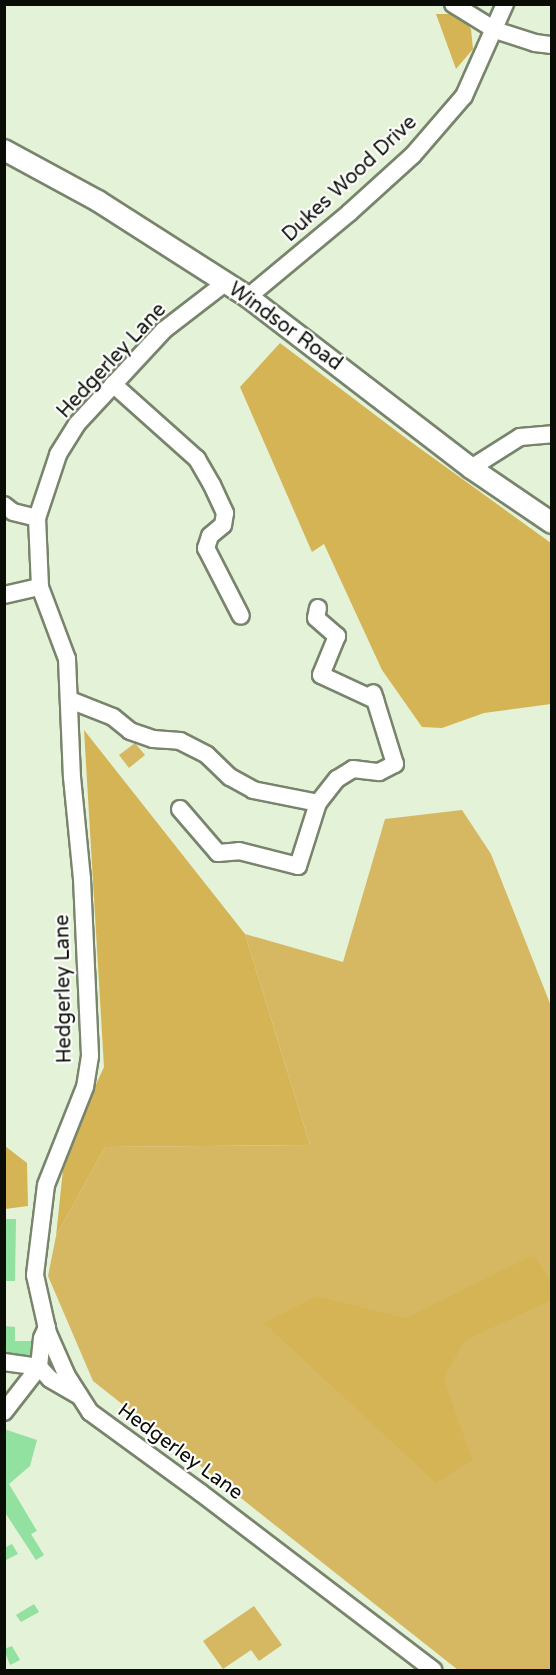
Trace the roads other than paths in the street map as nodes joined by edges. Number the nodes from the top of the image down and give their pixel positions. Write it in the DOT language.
graph roads {
  1 [pos="453,4"];
  2 [pos="505,4"];
  3 [pos="495,30"];
  4 [pos="552,45"];
  5 [pos="4,150"];
  6 [pos="225,283"];
  7 [pos="248,297"];
  8 [pos="113,384"];
  9 [pos="552,434"];
  10 [pos="471,468"];
  11 [pos="4,506"];
  12 [pos="37,518"];
  13 [pos="552,524"];
  14 [pos="40,587"];
  15 [pos="4,594"];
  16 [pos="318,608"];
  17 [pos="241,616"];
  18 [pos="70,700"];
  19 [pos="318,803"];
  20 [pos="180,809"];
  21 [pos="47,1327"];
  22 [pos="4,1362"];
  23 [pos="39,1367"];
  24 [pos="80,1396"];
  25 [pos="4,1412"];
  26 [pos="433,1671"];
  1 -- 3 [label="street"];
  2 -- 3 [label="street, Dukes Wood Drive"];
  3 -- 4 [label="street"];
  3 -- 7 [label="street, Dukes Wood Drive"];
  5 -- 6 [label="main road, Windsor Road"];
  6 -- 7 [label="main road, Windsor Road"];
  6 -- 8 [label="street, Hedgerley Lane"];
  7 -- 10 [label="main road, Windsor Road"];
  8 -- 12 [label="street, Hedgerley Lane"];
  8 -- 17 [label="street"];
  9 -- 10 [label="street"];
  10 -- 13 [label="main road, Windsor Road"];
  11 -- 12 [label="street"];
  12 -- 14 [label="street, Hedgerley Lane"];
  14 -- 15 [label="street"];
  14 -- 18 [label="street, Hedgerley Lane"];
  16 -- 19 [label="street"];
  18 -- 19 [label="street"];
  18 -- 21 [label="street, Hedgerley Lane"];
  19 -- 20 [label="street"];
  21 -- 23 [label="street"];
  21 -- 24 [label="street, Hedgerley Lane"];
  22 -- 23 [label="street"];
  23 -- 24 [label="street"];
  23 -- 25 [label="street"];
  24 -- 26 [label="street, Hedgerley Lane"];
}
